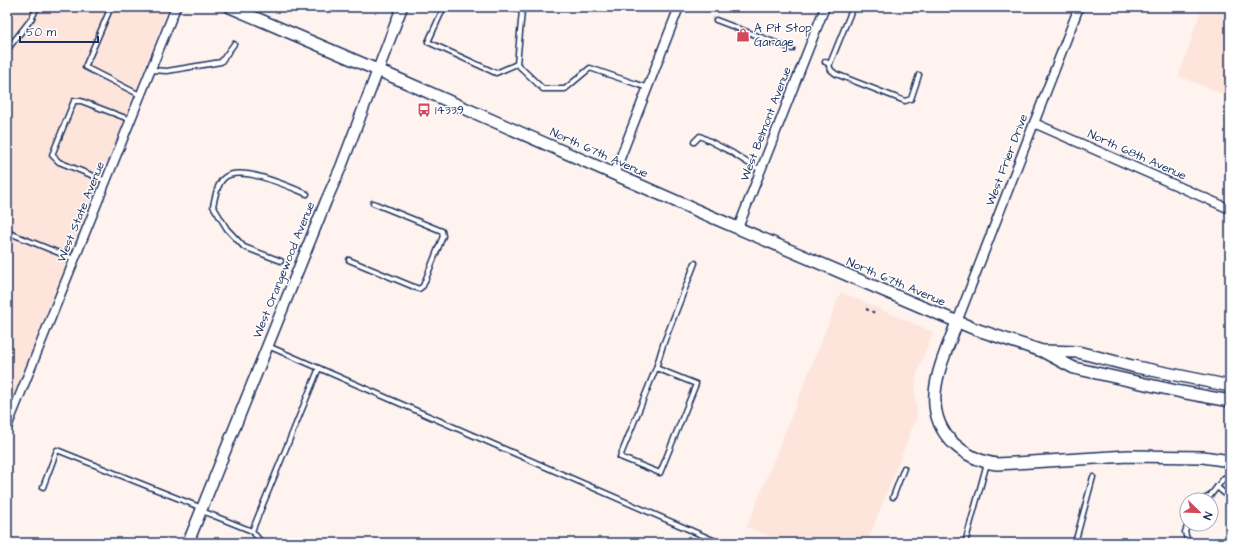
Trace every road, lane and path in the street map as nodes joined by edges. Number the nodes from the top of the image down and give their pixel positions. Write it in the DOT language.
graph roads {
  1 [pos="37,7"];
  2 [pos="111,7"];
  3 [pos="176,7"];
  4 [pos="230,7"];
  5 [pos="402,7"];
  6 [pos="444,7"];
  7 [pos="511,7"];
  8 [pos="679,7"];
  9 [pos="825,7"];
  10 [pos="853,7"];
  11 [pos="1079,7"];
  12 [pos="716,20"];
  13 [pos="234,44"];
  14 [pos="792,49"];
  15 [pos="7,50"];
  16 [pos="825,62"];
  17 [pos="517,64"];
  18 [pos="829,66"];
  19 [pos="151,70"];
  20 [pos="379,71"];
  21 [pos="919,75"];
  22 [pos="648,88"];
  23 [pos="141,95"];
  24 [pos="131,120"];
  25 [pos="1034,123"];
  26 [pos="694,142"];
  27 [pos="761,170"];
  28 [pos="614,174"];
  29 [pos="106,181"];
  30 [pos="307,194"];
  31 [pos="373,203"];
  32 [pos="1230,209"];
  33 [pos="738,228"];
  34 [pos="7,232"];
  35 [pos="75,259"];
  36 [pos="349,260"];
  37 [pos="281,261"];
  38 [pos="695,263"];
  39 [pos="866,309"];
  40 [pos="875,313"];
  41 [pos="956,322"];
  42 [pos="267,346"];
  43 [pos="1042,351"];
  44 [pos="319,368"];
  45 [pos="656,368"];
  46 [pos="1230,386"];
  47 [pos="1230,401"];
  48 [pos="7,426"];
  49 [pos="1230,461"];
  50 [pos="987,463"];
  51 [pos="904,468"];
  52 [pos="1093,476"];
  53 [pos="1224,478"];
  54 [pos="43,487"];
  55 [pos="1217,487"];
  56 [pos="1213,492"];
  57 [pos="893,497"];
  58 [pos="1230,498"];
  59 [pos="202,509"];
  60 [pos="252,531"];
  61 [pos="1186,532"];
  62 [pos="188,543"];
  63 [pos="262,543"];
  64 [pos="720,543"];
  65 [pos="966,543"];
  66 [pos="1075,543"];
  67 [pos="1188,543"];
  1 -- 15 [label="lane"];
  2 -- 23 [label="lane"];
  3 -- 19 [label="street, West State Avenue"];
  4 -- 20 [label="main road, North 67th Avenue"];
  5 -- 20 [label="street, West Orangewood Avenue"];
  6 -- 17 [label="lane"];
  7 -- 17 [label="lane"];
  8 -- 22 [label="street"];
  9 -- 27 [label="street, West Belmont Avenue"];
  10 -- 18 [label="lane"];
  11 -- 25 [label="street, West Frier Drive"];
  12 -- 14 [label="lane"];
  13 -- 19 [label="lane"];
  16 -- 18 [label="lane"];
  17 -- 22 [label="lane"];
  18 -- 21 [label="lane"];
  19 -- 23 [label="street, West State Avenue"];
  20 -- 28 [label="main road, North 67th Avenue"];
  20 -- 42 [label="street, West Orangewood Avenue"];
  22 -- 28 [label="street"];
  23 -- 24 [label="street, West State Avenue"];
  24 -- 29 [label="street, West State Avenue"];
  24 -- 29 [label="lane"];
  25 -- 32 [label="street, North 68th Avenue"];
  25 -- 41 [label="street, West Frier Drive"];
  26 -- 27 [label="lane"];
  27 -- 33 [label="street, West Belmont Avenue"];
  28 -- 33 [label="main road, North 67th Avenue"];
  29 -- 35 [label="street, West State Avenue"];
  30 -- 37 [label="lane"];
  31 -- 36 [label="lane"];
  33 -- 41 [label="main road, North 67th Avenue"];
  34 -- 35 [label="lane"];
  35 -- 48 [label="street, West State Avenue"];
  38 -- 45 [label="lane"];
  39 -- 40 [label="path"];
  41 -- 43 [label="main road, North 67th Avenue"];
  41 -- 50 [label="main road"];
  42 -- 44 [label="lane"];
  42 -- 59 [label="street, West Orangewood Avenue"];
  43 -- 46 [label="main road, North 67th Avenue"];
  43 -- 47 [label="main road, North 67th Avenue"];
  44 -- 60 [label="lane"];
  44 -- 64 [label="lane"];
  45 -- 45 [label="lane"];
  49 -- 50 [label="main road"];
  50 -- 65 [label="lane"];
  51 -- 57 [label="lane"];
  52 -- 66 [label="lane"];
  53 -- 55 [label="lane"];
  54 -- 59 [label="lane"];
  55 -- 56 [label="lane"];
  55 -- 58 [label="lane"];
  59 -- 60 [label="lane"];
  59 -- 62 [label="street, West Orangewood Avenue"];
  60 -- 63 [label="lane"];
  61 -- 67 [label="lane"];
}
